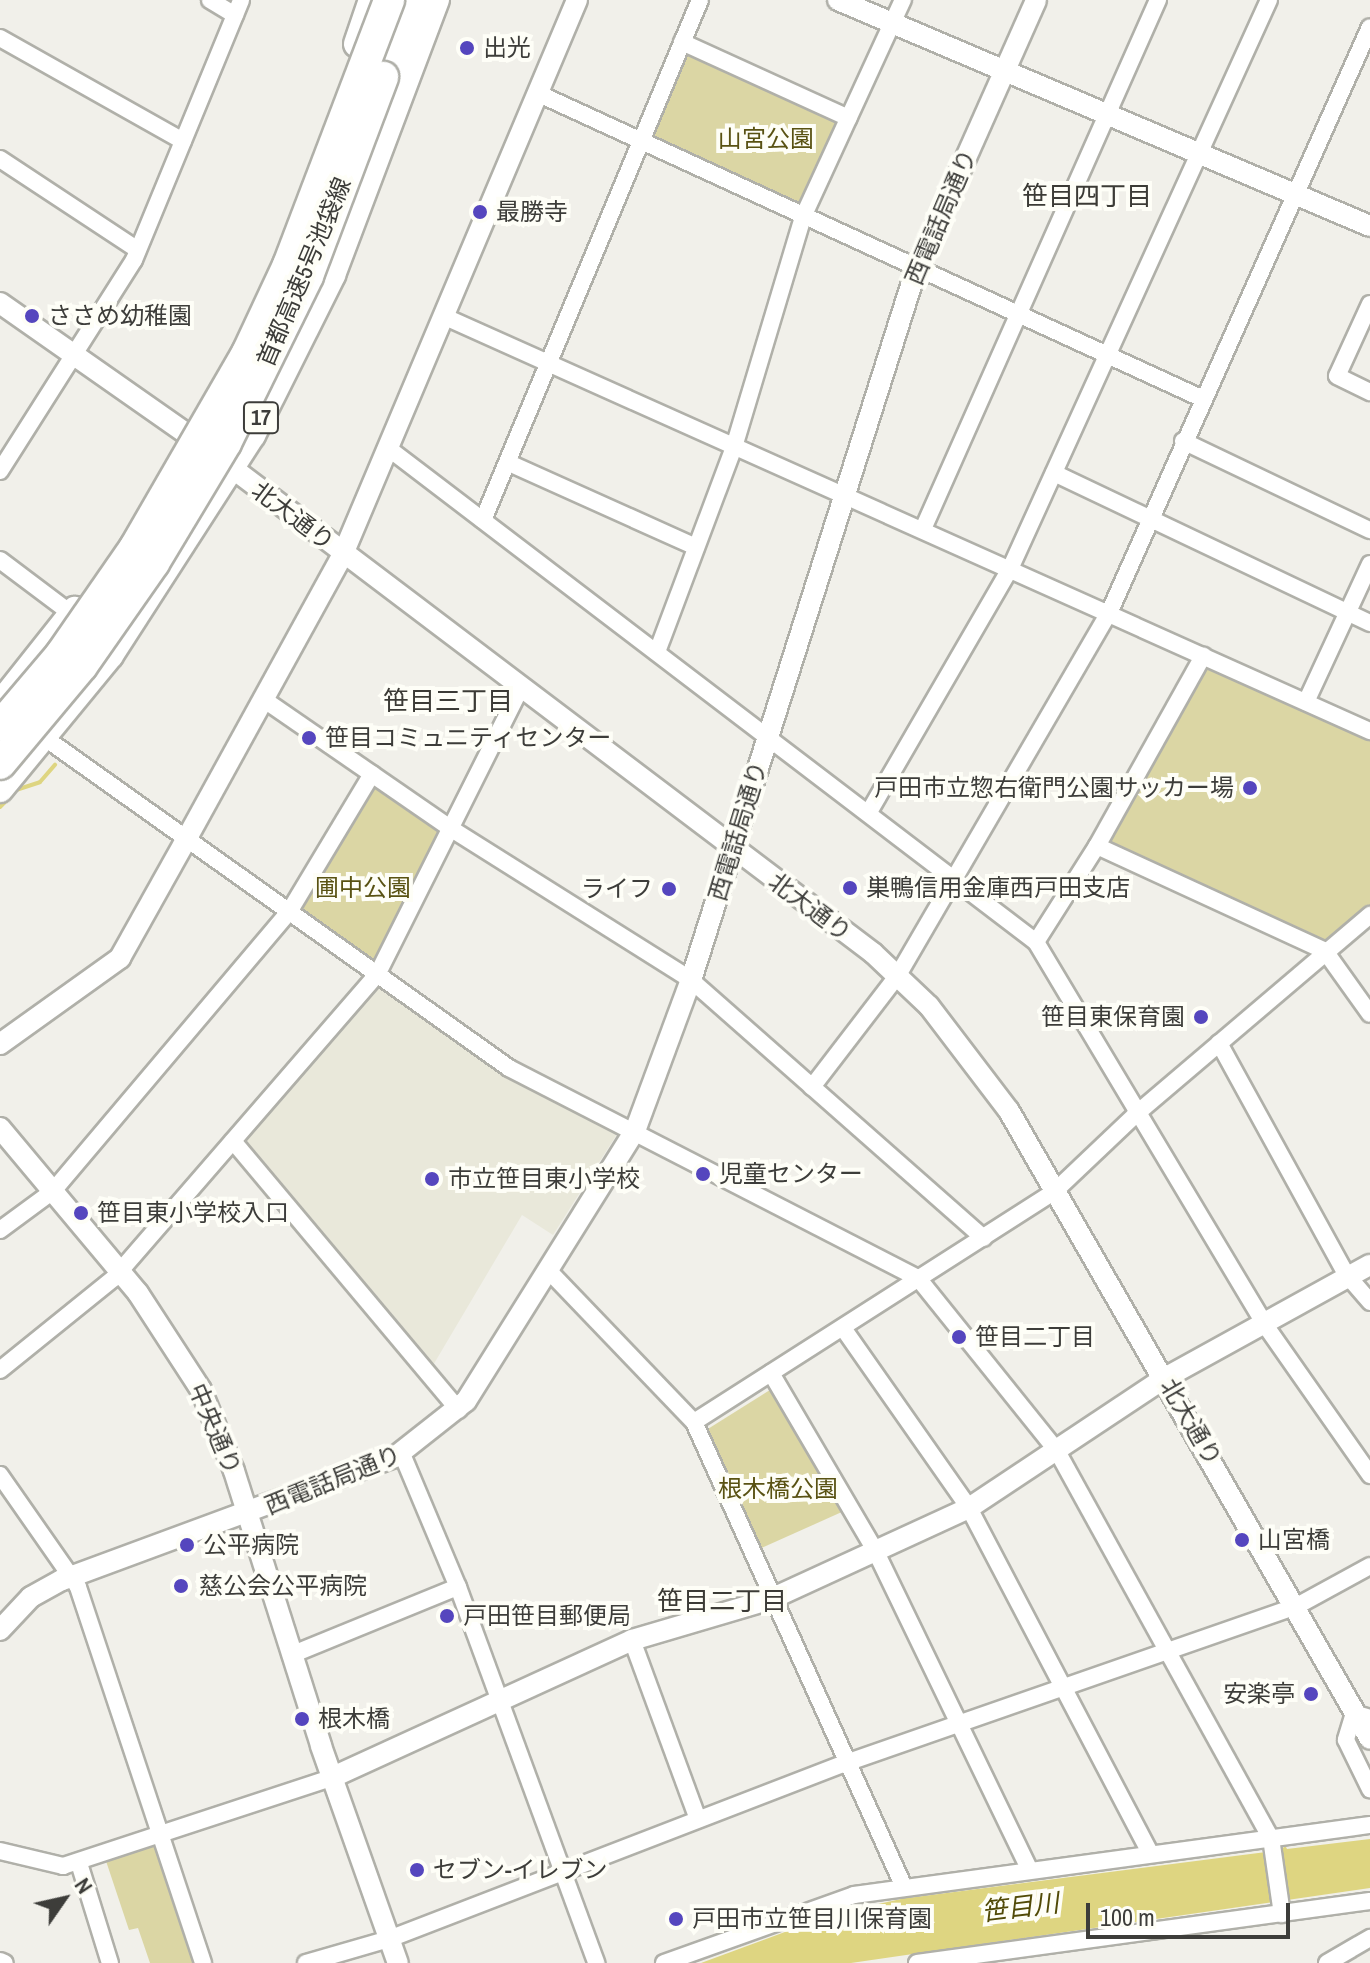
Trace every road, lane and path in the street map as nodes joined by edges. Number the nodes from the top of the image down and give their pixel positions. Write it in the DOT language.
graph roads {
  1 [pos="210,0"];
  2 [pos="372,0"];
  3 [pos="389,0"];
  4 [pos="396,0"];
  5 [pos="403,0"];
  6 [pos="412,0"];
  7 [pos="420,0"];
  8 [pos="436,0"];
  9 [pos="577,0"];
  10 [pos="700,0"];
  11 [pos="838,0"];
  12 [pos="903,0"];
  13 [pos="1036,0"];
  14 [pos="1158,0"];
  15 [pos="1269,0"];
  16 [pos="238,7"];
  17 [pos="892,23"];
  18 [pos="1370,27"];
  19 [pos="0,38"];
  20 [pos="682,42"];
  21 [pos="1004,69"];
  22 [pos="383,77"];
  23 [pos="537,93"];
  24 [pos="1108,112"];
  25 [pos="849,118"];
  26 [pos="183,141"];
  27 [pos="641,141"];
  28 [pos="1200,151"];
  29 [pos="0,159"];
  30 [pos="1297,193"];
  31 [pos="803,217"];
  32 [pos="1370,226"];
  33 [pos="138,250"];
  34 [pos="916,270"];
  35 [pos="0,303"];
  36 [pos="1369,309"];
  37 [pos="1018,311"];
  38 [pos="443,316"];
  39 [pos="1110,354"];
  40 [pos="74,356"];
  41 [pos="547,363"];
  42 [pos="1370,392"];
  43 [pos="1201,398"];
  44 [pos="186,433"];
  45 [pos="1183,441"];
  46 [pos="734,447"];
  47 [pos="388,448"];
  48 [pos="509,463"];
  49 [pos="232,470"];
  50 [pos="0,471"];
  51 [pos="1054,473"];
  52 [pos="845,494"];
  53 [pos="172,512"];
  54 [pos="1150,518"];
  55 [pos="483,520"];
  56 [pos="923,529"];
  57 [pos="1370,530"];
  58 [pos="696,547"];
  59 [pos="343,554"];
  60 [pos="0,560"];
  61 [pos="1370,564"];
  62 [pos="1010,569"];
  63 [pos="1348,612"];
  64 [pos="1109,613"];
  65 [pos="72,614"];
  66 [pos="1370,623"];
  67 [pos="657,652"];
  68 [pos="1203,656"];
  69 [pos="73,658"];
  70 [pos="521,688"];
  71 [pos="263,699"];
  72 [pos="1306,702"];
  73 [pos="12,703"];
  74 [pos="1370,731"];
  75 [pos="50,732"];
  76 [pos="768,736"];
  77 [pos="0,737"];
  78 [pos="0,749"];
  79 [pos="0,764"];
  80 [pos="372,774"];
  81 [pos="0,789"];
  82 [pos="869,812"];
  83 [pos="450,828"];
  84 [pos="187,838"];
  85 [pos="1097,846"];
  86 [pos="733,848"];
  87 [pos="954,877"];
  88 [pos="289,912"];
  89 [pos="1370,915"];
  90 [pos="1036,942"];
  91 [pos="1325,951"];
  92 [pos="378,973"];
  93 [pos="898,975"];
  94 [pos="691,980"];
  95 [pos="1370,1014"];
  96 [pos="1219,1043"];
  97 [pos="0,1044"];
  98 [pos="812,1087"];
  99 [pos="1135,1115"];
  100 [pos="0,1128"];
  101 [pos="635,1131"];
  102 [pos="233,1141"];
  103 [pos="53,1191"];
  104 [pos="1055,1191"];
  105 [pos="0,1230"];
  106 [pos="984,1238"];
  107 [pos="1370,1265"];
  108 [pos="548,1270"];
  109 [pos="121,1271"];
  110 [pos="1346,1274"];
  111 [pos="918,1278"];
  112 [pos="1370,1302"];
  113 [pos="1263,1322"];
  114 [pos="843,1328"];
  115 [pos="0,1370"];
  116 [pos="771,1373"];
  117 [pos="1165,1378"];
  118 [pos="459,1410"];
  119 [pos="694,1422"];
  120 [pos="1057,1451"];
  121 [pos="402,1454"];
  122 [pos="0,1475"];
  123 [pos="1370,1475"];
  124 [pos="969,1508"];
  125 [pos="248,1515"];
  126 [pos="875,1550"];
  127 [pos="1370,1566"];
  128 [pos="73,1577"];
  129 [pos="458,1587"];
  130 [pos="771,1599"];
  131 [pos="1297,1606"];
  132 [pos="0,1630"];
  133 [pos="632,1640"];
  134 [pos="1170,1651"];
  135 [pos="291,1655"];
  136 [pos="1063,1688"];
  137 [pos="499,1699"];
  138 [pos="1362,1716"];
  139 [pos="960,1724"];
  140 [pos="1370,1738"];
  141 [pos="847,1763"];
  142 [pos="333,1777"];
  143 [pos="1370,1789"];
  144 [pos="698,1819"];
  145 [pos="1370,1825"];
  146 [pos="161,1836"];
  147 [pos="1272,1840"];
  148 [pos="0,1851"];
  149 [pos="1150,1853"];
  150 [pos="79,1863"];
  151 [pos="562,1870"];
  152 [pos="1030,1870"];
  153 [pos="904,1887"];
  154 [pos="1370,1901"];
  155 [pos="1282,1911"];
  156 [pos="1370,1938"];
  157 [pos="389,1939"];
  158 [pos="1023,1956"];
  159 [pos="110,1963"];
  160 [pos="203,1963"];
  161 [pos="306,1963"];
  162 [pos="398,1963"];
  163 [pos="596,1963"];
  164 [pos="664,1963"];
  165 [pos="917,1963"];
  166 [pos="1327,1963"];
  1 -- 16 [label="street"];
  2 -- 44 [label="highway, 17"];
  3 -- 73 [label="highway, 首都高速5号池袋線, bridge"];
  4 -- 5 [label="highway, 17"];
  6 -- 22 [label="highway, 首都高速5号池袋線"];
  7 -- 22 [label="highway"];
  8 -- 49 [label="highway, 17"];
  9 -- 23 [label="street"];
  10 -- 20 [label="street"];
  11 -- 17 [label="street"];
  12 -- 17 [label="street"];
  13 -- 21 [label="street, 西電話局通り"];
  14 -- 24 [label="street"];
  15 -- 28 [label="street"];
  16 -- 26 [label="street"];
  17 -- 21 [label="street"];
  17 -- 25 [label="street"];
  18 -- 30 [label="street"];
  19 -- 26 [label="street"];
  20 -- 25 [label="street"];
  20 -- 27 [label="street"];
  21 -- 24 [label="street"];
  21 -- 34 [label="street, 西電話局通り"];
  22 -- 79 [label="highway, 首都高速5号池袋線, bridge"];
  23 -- 27 [label="street"];
  23 -- 38 [label="street"];
  24 -- 28 [label="street"];
  24 -- 37 [label="street"];
  25 -- 31 [label="street"];
  26 -- 33 [label="street"];
  27 -- 31 [label="street"];
  27 -- 41 [label="street"];
  28 -- 30 [label="street"];
  28 -- 39 [label="street"];
  29 -- 33 [label="street"];
  30 -- 32 [label="street"];
  30 -- 43 [label="street"];
  31 -- 34 [label="street"];
  31 -- 46 [label="street"];
  33 -- 40 [label="street"];
  34 -- 37 [label="street"];
  34 -- 52 [label="street, 西電話局通り"];
  35 -- 40 [label="street, 北大通り"];
  36 -- 42 [label="street"];
  37 -- 39 [label="street"];
  37 -- 56 [label="street"];
  38 -- 41 [label="street"];
  38 -- 47 [label="street"];
  39 -- 43 [label="street"];
  39 -- 51 [label="street"];
  40 -- 44 [label="street, 北大通り"];
  40 -- 50 [label="street"];
  41 -- 46 [label="street"];
  41 -- 48 [label="street"];
  43 -- 45 [label="street"];
  44 -- 49 [label="street, 北大通り"];
  44 -- 65 [label="highway, 17"];
  45 -- 54 [label="street"];
  45 -- 57 [label="street"];
  46 -- 52 [label="street"];
  46 -- 58 [label="street"];
  47 -- 55 [label="street"];
  47 -- 59 [label="street"];
  48 -- 55 [label="street"];
  48 -- 58 [label="street"];
  49 -- 59 [label="street, 北大通り"];
  49 -- 69 [label="highway, 17"];
  51 -- 54 [label="street"];
  51 -- 62 [label="street"];
  52 -- 56 [label="street"];
  52 -- 76 [label="street, 西電話局通り"];
  53 -- 69 [label="highway, 17"];
  54 -- 63 [label="street"];
  54 -- 64 [label="street"];
  55 -- 67 [label="street"];
  56 -- 62 [label="street"];
  58 -- 67 [label="street"];
  59 -- 70 [label="street, 北大通り"];
  59 -- 71 [label="street"];
  60 -- 65 [label="street"];
  61 -- 63 [label="street"];
  62 -- 64 [label="street"];
  62 -- 82 [label="street"];
  63 -- 66 [label="street"];
  63 -- 72 [label="street"];
  64 -- 68 [label="street"];
  64 -- 87 [label="street"];
  65 -- 69 [label="highway, 17"];
  67 -- 76 [label="street"];
  68 -- 72 [label="street"];
  68 -- 85 [label="street"];
  69 -- 73 [label="highway, 17"];
  69 -- 75 [label="highway, 17"];
  70 -- 83 [label="street"];
  70 -- 86 [label="street, 北大通り"];
  71 -- 80 [label="street"];
  71 -- 84 [label="street"];
  72 -- 74 [label="street"];
  73 -- 75 [label="highway"];
  73 -- 77 [label="highway, 17"];
  73 -- 78 [label="highway, 17"];
  75 -- 81 [label="highway, 17"];
  75 -- 84 [label="street"];
  76 -- 82 [label="street"];
  76 -- 86 [label="street, 西電話局通り"];
  80 -- 83 [label="street"];
  80 -- 88 [label="street"];
  82 -- 87 [label="street"];
  83 -- 92 [label="street"];
  83 -- 94 [label="street"];
  84 -- 88 [label="street"];
  84 -- 97 [label="street"];
  85 -- 90 [label="street"];
  85 -- 91 [label="street"];
  86 -- 93 [label="street, 北大通り"];
  86 -- 94 [label="street, 西電話局通り"];
  87 -- 90 [label="street"];
  87 -- 93 [label="street"];
  88 -- 92 [label="street"];
  88 -- 103 [label="street"];
  89 -- 91 [label="street"];
  90 -- 99 [label="street"];
  91 -- 95 [label="street"];
  91 -- 96 [label="street"];
  92 -- 101 [label="street"];
  92 -- 102 [label="street"];
  93 -- 98 [label="street"];
  93 -- 104 [label="street, 北大通り"];
  94 -- 98 [label="street"];
  94 -- 101 [label="street, 西電話局通り"];
  96 -- 99 [label="street"];
  96 -- 110 [label="street"];
  98 -- 106 [label="street"];
  99 -- 104 [label="street"];
  99 -- 113 [label="street"];
  100 -- 103 [label="street, 中央通り"];
  101 -- 108 [label="street, 西電話局通り"];
  101 -- 111 [label="street"];
  102 -- 109 [label="street"];
  102 -- 118 [label="street"];
  103 -- 105 [label="street"];
  103 -- 109 [label="street, 中央通り"];
  104 -- 106 [label="street"];
  104 -- 117 [label="street, 北大通り"];
  106 -- 111 [label="street"];
  107 -- 110 [label="street"];
  108 -- 118 [label="street, 西電話局通り"];
  108 -- 119 [label="street"];
  109 -- 115 [label="street"];
  109 -- 125 [label="street, 中央通り"];
  110 -- 112 [label="street"];
  110 -- 113 [label="street"];
  111 -- 114 [label="street"];
  111 -- 120 [label="street"];
  113 -- 117 [label="street"];
  113 -- 123 [label="street"];
  114 -- 116 [label="street"];
  114 -- 124 [label="street"];
  116 -- 119 [label="street"];
  116 -- 126 [label="street"];
  117 -- 120 [label="street"];
  117 -- 131 [label="street, 北大通り"];
  118 -- 121 [label="street, 西電話局通り"];
  119 -- 130 [label="street"];
  120 -- 124 [label="street"];
  120 -- 134 [label="street"];
  121 -- 125 [label="street, 西電話局通り"];
  121 -- 129 [label="street"];
  122 -- 128 [label="street"];
  124 -- 126 [label="street"];
  124 -- 136 [label="street"];
  125 -- 128 [label="street, 西電話局通り"];
  125 -- 135 [label="street, 中央通り"];
  126 -- 130 [label="street"];
  126 -- 139 [label="street"];
  127 -- 131 [label="street"];
  128 -- 132 [label="street, 西電話局通り"];
  128 -- 146 [label="street"];
  129 -- 135 [label="street"];
  129 -- 137 [label="street"];
  130 -- 133 [label="street"];
  130 -- 141 [label="street"];
  131 -- 134 [label="street"];
  131 -- 138 [label="street, 北大通り"];
  133 -- 137 [label="street"];
  133 -- 144 [label="street"];
  134 -- 136 [label="street"];
  134 -- 147 [label="street"];
  135 -- 142 [label="street, 中央通り"];
  136 -- 139 [label="street"];
  136 -- 149 [label="street"];
  137 -- 142 [label="street"];
  137 -- 151 [label="street"];
  138 -- 140 [label="street, 北大通り"];
  138 -- 143 [label="street"];
  139 -- 141 [label="street"];
  139 -- 152 [label="street"];
  141 -- 144 [label="street"];
  141 -- 153 [label="street"];
  142 -- 146 [label="street"];
  142 -- 157 [label="street, 中央通り"];
  144 -- 151 [label="street"];
  145 -- 147 [label="street"];
  146 -- 150 [label="street"];
  146 -- 160 [label="street"];
  147 -- 149 [label="street"];
  147 -- 155 [label="street"];
  148 -- 150 [label="street"];
  149 -- 152 [label="street"];
  150 -- 159 [label="street"];
  151 -- 157 [label="street"];
  151 -- 163 [label="street"];
  152 -- 153 [label="street"];
  153 -- 164 [label="street"];
  154 -- 155 [label="street"];
  155 -- 158 [label="street"];
  156 -- 166 [label="street"];
  157 -- 161 [label="street"];
  157 -- 162 [label="street, 中央通り"];
  158 -- 165 [label="street"];
}
